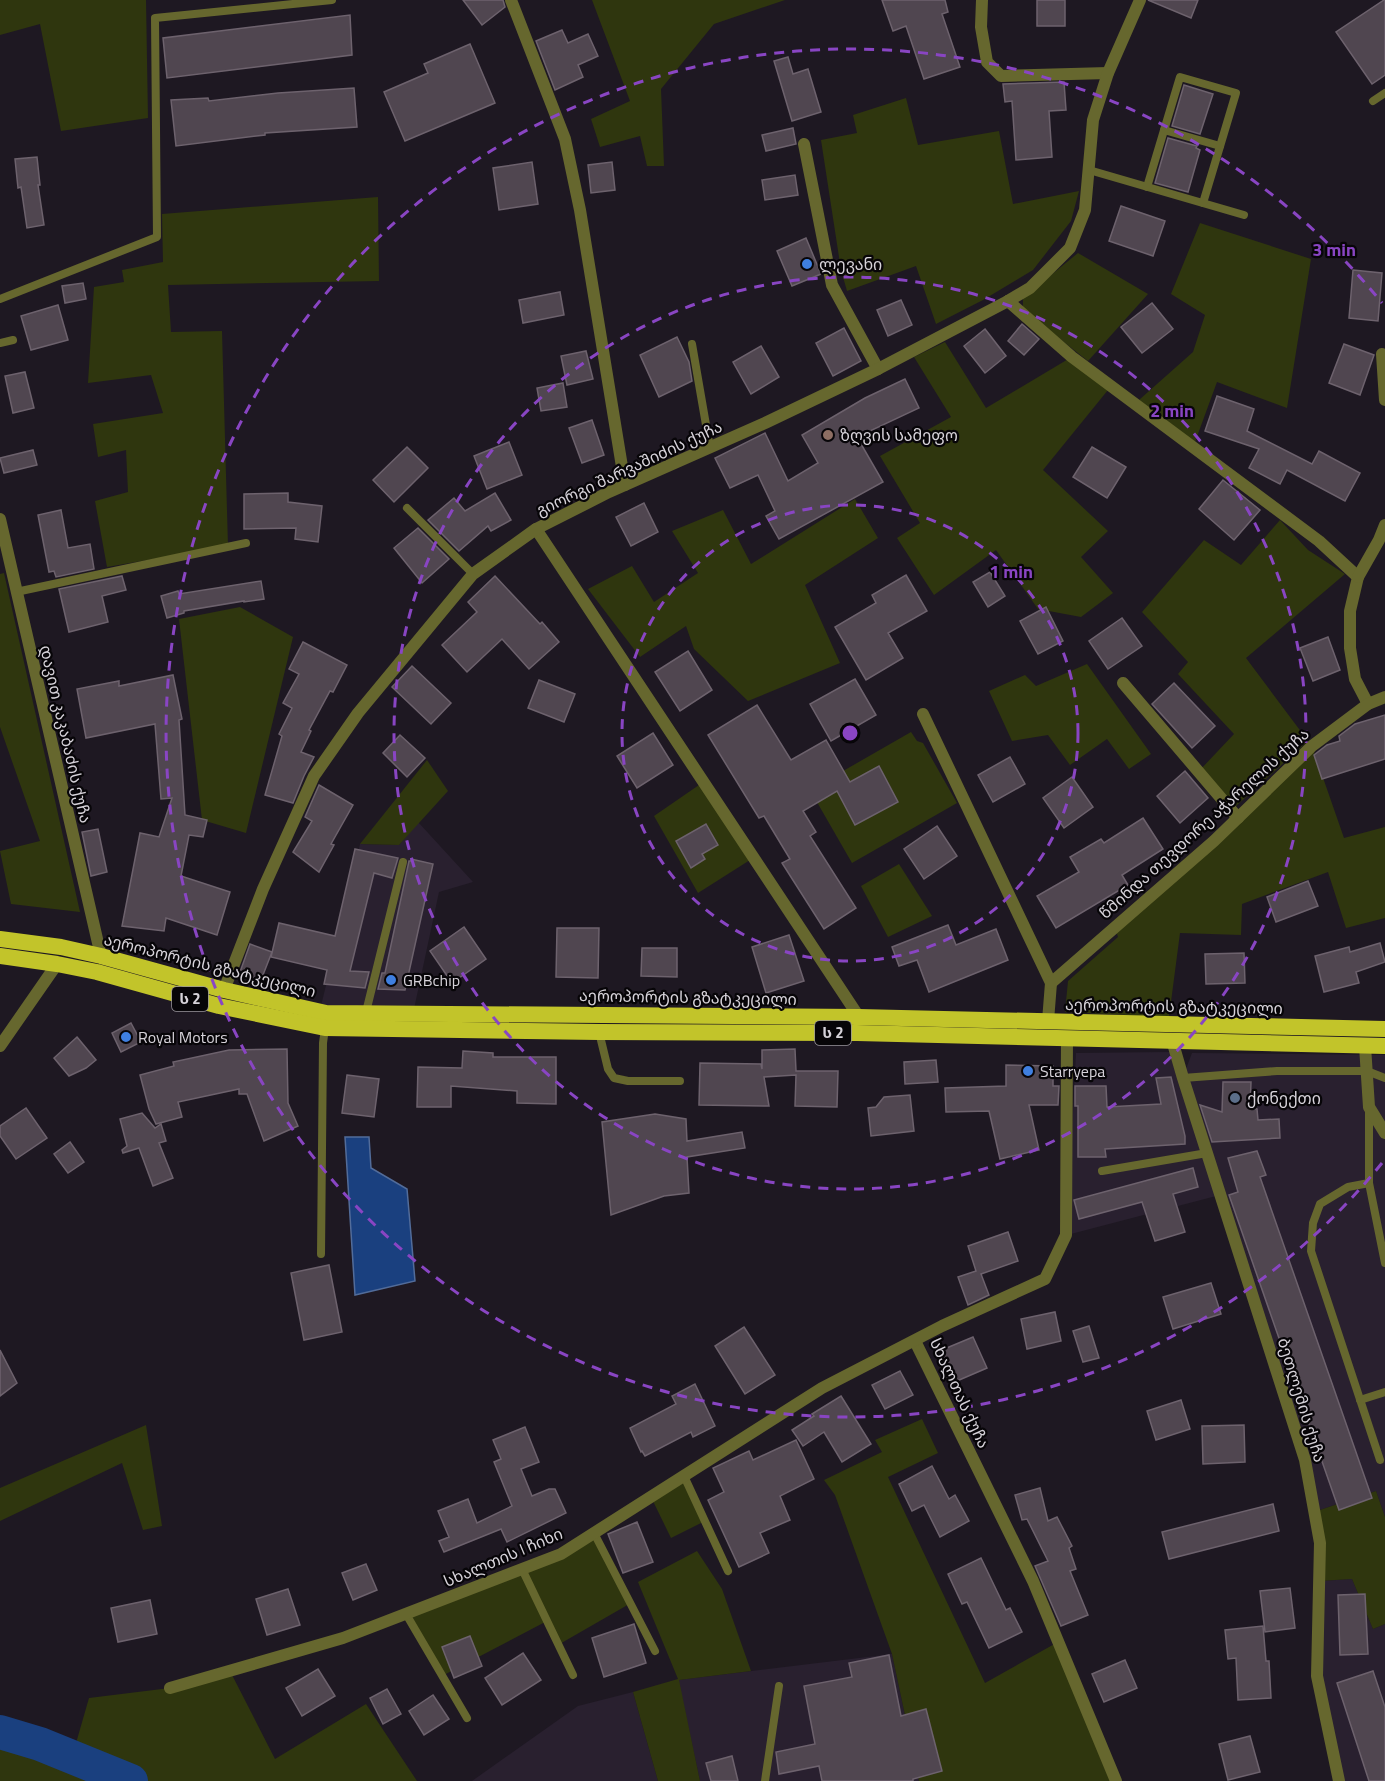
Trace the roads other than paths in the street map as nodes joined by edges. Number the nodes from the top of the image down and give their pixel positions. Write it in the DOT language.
graph roads {
  1 [pos="332,0"];
  2 [pos="511,0"];
  3 [pos="982,0"];
  4 [pos="1140,0"];
  5 [pos="1108,73"];
  6 [pos="1385,93"];
  7 [pos="1373,101"];
  8 [pos="1164,130"];
  9 [pos="804,144"];
  10 [pos="1220,146"];
  11 [pos="1089,171"];
  12 [pos="1147,187"];
  13 [pos="1203,203"];
  14 [pos="1244,215"];
  15 [pos="0,299"];
  16 [pos="1008,302"];
  17 [pos="13,340"];
  18 [pos="0,343"];
  19 [pos="692,344"];
  20 [pos="1382,354"];
  21 [pos="878,369"];
  22 [pos="1385,400"];
  23 [pos="710,448"];
  24 [pos="625,485"];
  25 [pos="407,508"];
  26 [pos="0,519"];
  27 [pos="1385,525"];
  28 [pos="536,529"];
  29 [pos="246,543"];
  30 [pos="473,574"];
  31 [pos="1358,577"];
  32 [pos="16,592"];
  33 [pos="1123,684"];
  34 [pos="1385,697"];
  35 [pos="1368,704"];
  36 [pos="923,714"];
  37 [pos="1238,818"];
  38 [pos="403,862"];
  39 [pos="0,939"];
  40 [pos="0,956"];
  41 [pos="100,956"];
  42 [pos="57,964"];
  43 [pos="1051,982"];
  44 [pos="224,990"];
  45 [pos="366,1012"];
  46 [pos="859,1017"];
  47 [pos="1048,1021"];
  48 [pos="325,1028"];
  49 [pos="1385,1029"];
  50 [pos="599,1032"];
  51 [pos="1067,1038"];
  52 [pos="1172,1040"];
  53 [pos="0,1046"];
  54 [pos="1365,1046"];
  55 [pos="1385,1046"];
  56 [pos="1367,1071"];
  57 [pos="1183,1078"];
  58 [pos="1385,1078"];
  59 [pos="680,1081"];
  60 [pos="1369,1107"];
  61 [pos="1385,1132"];
  62 [pos="1207,1154"];
  63 [pos="1102,1171"];
  64 [pos="1369,1183"];
  65 [pos="321,1254"];
  66 [pos="1385,1263"];
  67 [pos="915,1341"];
  68 [pos="1385,1392"];
  69 [pos="1360,1400"];
  70 [pos="1380,1460"];
  71 [pos="684,1476"];
  72 [pos="594,1533"];
  73 [pos="522,1569"];
  74 [pos="728,1571"];
  75 [pos="406,1614"];
  76 [pos="655,1651"];
  77 [pos="573,1675"];
  78 [pos="779,1686"];
  79 [pos="170,1688"];
  80 [pos="467,1718"];
  81 [pos="765,1781"];
  82 [pos="1116,1781"];
  83 [pos="1339,1781"];
  1 -- 15 [label="lane"];
  2 -- 24 [label="street"];
  3 -- 5 [label="street"];
  4 -- 5 [label="street, გიორგი შარვაშიძის ქუჩა"];
  5 -- 11 [label="street, გიორგი შარვაშიძის ქუჩა"];
  6 -- 7 [label="lane"];
  8 -- 10 [label="lane"];
  8 -- 10 [label="lane"];
  8 -- 12 [label="lane"];
  9 -- 21 [label="street"];
  10 -- 13 [label="lane"];
  11 -- 12 [label="lane"];
  11 -- 16 [label="street, გიორგი შარვაშიძის ქუჩა"];
  12 -- 13 [label="lane"];
  13 -- 14 [label="lane"];
  16 -- 21 [label="street, გიორგი შარვაშიძის ქუჩა"];
  16 -- 31 [label="street"];
  17 -- 18 [label="lane"];
  19 -- 23 [label="lane"];
  20 -- 22 [label="street"];
  21 -- 23 [label="street, გიორგი შარვაშიძის ქუჩა"];
  23 -- 24 [label="street, გიორგი შარვაშიძის ქუჩა"];
  24 -- 28 [label="street, გიორგი შარვაშიძის ქუჩა"];
  25 -- 30 [label="lane"];
  26 -- 32 [label="street, დავით კაკაბაძის ქუჩა"];
  27 -- 31 [label="street"];
  28 -- 30 [label="street, გიორგი შარვაშიძის ქუჩა"];
  28 -- 46 [label="street"];
  29 -- 32 [label="lane"];
  30 -- 44 [label="street, გიორგი შარვაშიძის ქუჩა"];
  31 -- 35 [label="street"];
  32 -- 41 [label="street, დავით კაკაბაძის ქუჩა"];
  33 -- 37 [label="street"];
  34 -- 35 [label="street, წმინდა თევდორე აჭარელის ქუჩა"];
  35 -- 37 [label="street, წმინდა თევდორე აჭარელის ქუჩა"];
  36 -- 43 [label="street"];
  37 -- 43 [label="street, წმინდა თევდორე აჭარელის ქუჩა"];
  38 -- 45 [label="lane"];
  39 -- 41 [label="highway, აეროპორტის გზატკეცილი / ს 2"];
  40 -- 42 [label="highway, აეროპორტის გზატკეცილი / ს 2"];
  41 -- 44 [label="highway, აეროპორტის გზატკეცილი / ს 2"];
  42 -- 48 [label="highway, აეროპორტის გზატკეცილი / ს 2"];
  42 -- 53 [label="street"];
  43 -- 47 [label="street"];
  44 -- 45 [label="highway, აეროპორტის გზატკეცილი / ს 2"];
  45 -- 46 [label="highway, აეროპორტის გზატკეცილი / ს 2"];
  46 -- 47 [label="highway, აეროპორტის გზატკეცილი / ს 2"];
  47 -- 49 [label="highway, აეროპორტის გზატკეცილი / ს 2"];
  48 -- 50 [label="highway, აეროპორტის გზატკეცილი / ს 2"];
  48 -- 65 [label="lane"];
  50 -- 51 [label="highway, აეროპორტის გზატკეცილი / ს 2"];
  50 -- 59 [label="lane"];
  51 -- 52 [label="highway, აეროპორტის გზატკეცილი / ს 2"];
  51 -- 67 [label="street, სხალთას ქუჩა"];
  52 -- 54 [label="highway, აეროპორტის გზატკეცილი / ს 2"];
  52 -- 57 [label="street, ბეთლემის ქუჩა"];
  54 -- 55 [label="highway, აეროპორტის გზატკეცილი / ს 2"];
  54 -- 56 [label="street"];
  56 -- 57 [label="lane"];
  56 -- 58 [label="lane"];
  56 -- 60 [label="street"];
  57 -- 62 [label="street, ბეთლემის ქუჩა"];
  60 -- 61 [label="street"];
  60 -- 64 [label="lane"];
  62 -- 63 [label="lane"];
  62 -- 83 [label="street, ბეთლემის ქუჩა"];
  64 -- 66 [label="lane"];
  64 -- 69 [label="lane"];
  67 -- 71 [label="street, სხალთის I ჩიხი"];
  67 -- 82 [label="street, სხალთას ქუჩა"];
  68 -- 69 [label="lane"];
  69 -- 70 [label="lane"];
  71 -- 72 [label="street, სხალთის I ჩიხი"];
  71 -- 74 [label="lane"];
  72 -- 73 [label="street, სხალთის I ჩიხი"];
  72 -- 76 [label="lane"];
  73 -- 75 [label="street, სხალთის I ჩიხი"];
  73 -- 77 [label="lane"];
  75 -- 79 [label="street, სხალთის I ჩიხი"];
  75 -- 80 [label="lane"];
  78 -- 81 [label="lane"];
}
